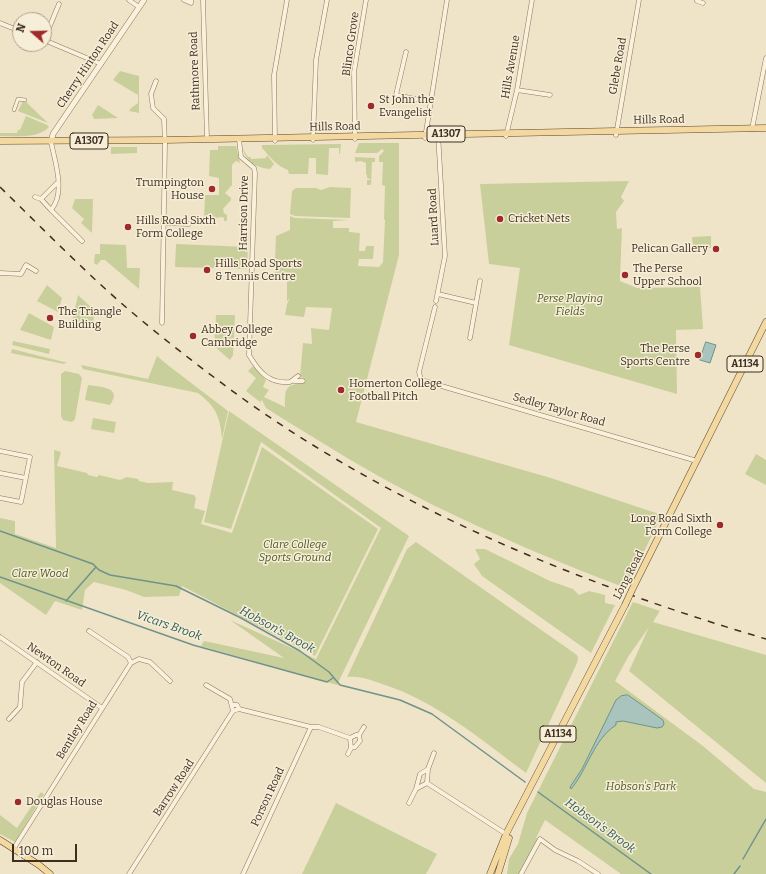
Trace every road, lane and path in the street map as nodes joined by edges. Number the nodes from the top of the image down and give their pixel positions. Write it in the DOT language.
graph roads {
  1 [pos="129,0"];
  2 [pos="144,0"];
  3 [pos="184,0"];
  4 [pos="287,0"];
  5 [pos="326,0"];
  6 [pos="366,0"];
  7 [pos="447,0"];
  8 [pos="532,0"];
  9 [pos="638,0"];
  10 [pos="191,1"];
  11 [pos="202,1"];
  12 [pos="59,4"];
  13 [pos="139,7"];
  14 [pos="52,21"];
  15 [pos="0,23"];
  16 [pos="12,28"];
  17 [pos="52,43"];
  18 [pos="406,52"];
  19 [pos="766,58"];
  20 [pos="101,64"];
  21 [pos="156,81"];
  22 [pos="517,90"];
  23 [pos="550,95"];
  24 [pos="25,100"];
  25 [pos="430,102"];
  26 [pos="14,110"];
  27 [pos="766,128"];
  28 [pos="752,129"];
  29 [pos="438,133"];
  30 [pos="616,133"];
  31 [pos="506,135"];
  32 [pos="425,136"];
  33 [pos="356,138"];
  34 [pos="207,139"];
  35 [pos="239,139"];
  36 [pos="314,139"];
  37 [pos="165,140"];
  38 [pos="275,140"];
  39 [pos="0,141"];
  40 [pos="51,142"];
  41 [pos="57,183"];
  42 [pos="35,197"];
  43 [pos="41,199"];
  44 [pos="51,210"];
  45 [pos="163,223"];
  46 [pos="189,224"];
  47 [pos="82,241"];
  48 [pos="36,271"];
  49 [pos="0,273"];
  50 [pos="480,281"];
  51 [pos="438,294"];
  52 [pos="436,301"];
  53 [pos="476,303"];
  54 [pos="435,307"];
  55 [pos="766,322"];
  56 [pos="162,324"];
  57 [pos="470,338"];
  58 [pos="298,376"];
  59 [pos="294,381"];
  60 [pos="303,381"];
  61 [pos="0,451"];
  62 [pos="697,461"];
  63 [pos="0,473"];
  64 [pos="26,478"];
  65 [pos="0,498"];
  66 [pos="89,631"];
  67 [pos="0,637"];
  68 [pos="37,662"];
  69 [pos="131,663"];
  70 [pos="170,681"];
  71 [pos="206,685"];
  72 [pos="233,705"];
  73 [pos="102,708"];
  74 [pos="239,710"];
  75 [pos="233,711"];
  76 [pos="9,719"];
  77 [pos="311,727"];
  78 [pos="364,727"];
  79 [pos="359,735"];
  80 [pos="350,738"];
  81 [pos="351,748"];
  82 [pos="434,753"];
  83 [pos="348,754"];
  84 [pos="428,769"];
  85 [pos="427,782"];
  86 [pos="416,789"];
  87 [pos="528,792"];
  88 [pos="409,804"];
  89 [pos="506,834"];
  90 [pos="0,840"];
  91 [pos="14,848"];
  92 [pos="50,874"];
  93 [pos="129,874"];
  94 [pos="243,874"];
  95 [pos="490,874"];
  96 [pos="498,874"];
  97 [pos="521,874"];
  98 [pos="598,874"];
  1 -- 13 [label="street"];
  2 -- 13 [label="street, Cherry Hinton Road"];
  3 -- 10 [label="street"];
  4 -- 38 [label="street"];
  5 -- 36 [label="street"];
  6 -- 33 [label="street, Blinco Grove"];
  7 -- 25 [label="street"];
  8 -- 22 [label="street, Hills Avenue"];
  9 -- 30 [label="street, Glebe Road"];
  11 -- 34 [label="street, Rathmore Road"];
  12 -- 14 [label="street"];
  13 -- 20 [label="street, Cherry Hinton Road"];
  15 -- 16 [label="street"];
  17 -- 20 [label="street"];
  18 -- 25 [label="street"];
  19 -- 28 [label="street"];
  20 -- 40 [label="street, Cherry Hinton Road"];
  21 -- 37 [label="street"];
  22 -- 23 [label="street"];
  22 -- 31 [label="street, Hills Avenue"];
  24 -- 26 [label="street"];
  25 -- 32 [label="street"];
  27 -- 28 [label="main road, Hills Road / A1307"];
  28 -- 30 [label="main road, Hills Road / A1307"];
  29 -- 31 [label="main road, Hills Road / A1307"];
  29 -- 32 [label="main road, Hills Road / A1307"];
  29 -- 51 [label="street, Luard Road"];
  30 -- 31 [label="main road, Hills Road / A1307"];
  32 -- 33 [label="main road, Hills Road / A1307"];
  33 -- 36 [label="main road, Hills Road / A1307"];
  34 -- 35 [label="main road, Hills Road / A1307"];
  34 -- 37 [label="main road, Hills Road / A1307"];
  35 -- 38 [label="main road, Hills Road / A1307"];
  35 -- 59 [label="street, Harrison Drive"];
  36 -- 38 [label="main road, Hills Road / A1307"];
  37 -- 40 [label="main road, Hills Road / A1307"];
  37 -- 45 [label="street"];
  39 -- 40 [label="main road, Hills Road / A1307"];
  40 -- 41 [label="street"];
  41 -- 43 [label="street"];
  41 -- 44 [label="street"];
  42 -- 43 [label="street"];
  43 -- 44 [label="street"];
  44 -- 47 [label="street"];
  45 -- 46 [label="street"];
  45 -- 56 [label="street"];
  48 -- 49 [label="street"];
  50 -- 53 [label="street"];
  51 -- 52 [label="street, Luard Road"];
  51 -- 53 [label="street"];
  53 -- 57 [label="street"];
  54 -- 62 [label="street, Sedley Taylor Road"];
  55 -- 62 [label="main road, Long Road / A1134"];
  58 -- 59 [label="street"];
  59 -- 60 [label="street, Harrison Drive"];
  61 -- 64 [label="street"];
  62 -- 87 [label="main road, Long Road / A1134, bridge"];
  63 -- 64 [label="street"];
  64 -- 65 [label="street"];
  66 -- 69 [label="street"];
  67 -- 68 [label="street, Newton Road"];
  68 -- 73 [label="street, Newton Road"];
  68 -- 76 [label="street"];
  69 -- 70 [label="street"];
  69 -- 73 [label="street, Bentley Road"];
  71 -- 72 [label="street"];
  72 -- 74 [label="street"];
  72 -- 75 [label="street"];
  73 -- 91 [label="street, Bentley Road"];
  74 -- 75 [label="street"];
  74 -- 77 [label="street"];
  75 -- 93 [label="street, Barrow Road"];
  77 -- 80 [label="street"];
  77 -- 94 [label="street, Porson Road"];
  78 -- 79 [label="street"];
  79 -- 80 [label="street"];
  79 -- 81 [label="street"];
  80 -- 81 [label="street"];
  81 -- 83 [label="street"];
  82 -- 84 [label="street"];
  84 -- 85 [label="street"];
  84 -- 86 [label="street"];
  85 -- 86 [label="street"];
  85 -- 89 [label="street"];
  86 -- 88 [label="street"];
  87 -- 89 [label="main road, Long Road / A1134"];
  87 -- 96 [label="main road, Long Road / A1134"];
  89 -- 95 [label="main road, Long Road / A1134"];
  90 -- 91 [label="main road"];
  91 -- 92 [label="main road"];
  97 -- 98 [label="street"];
}
